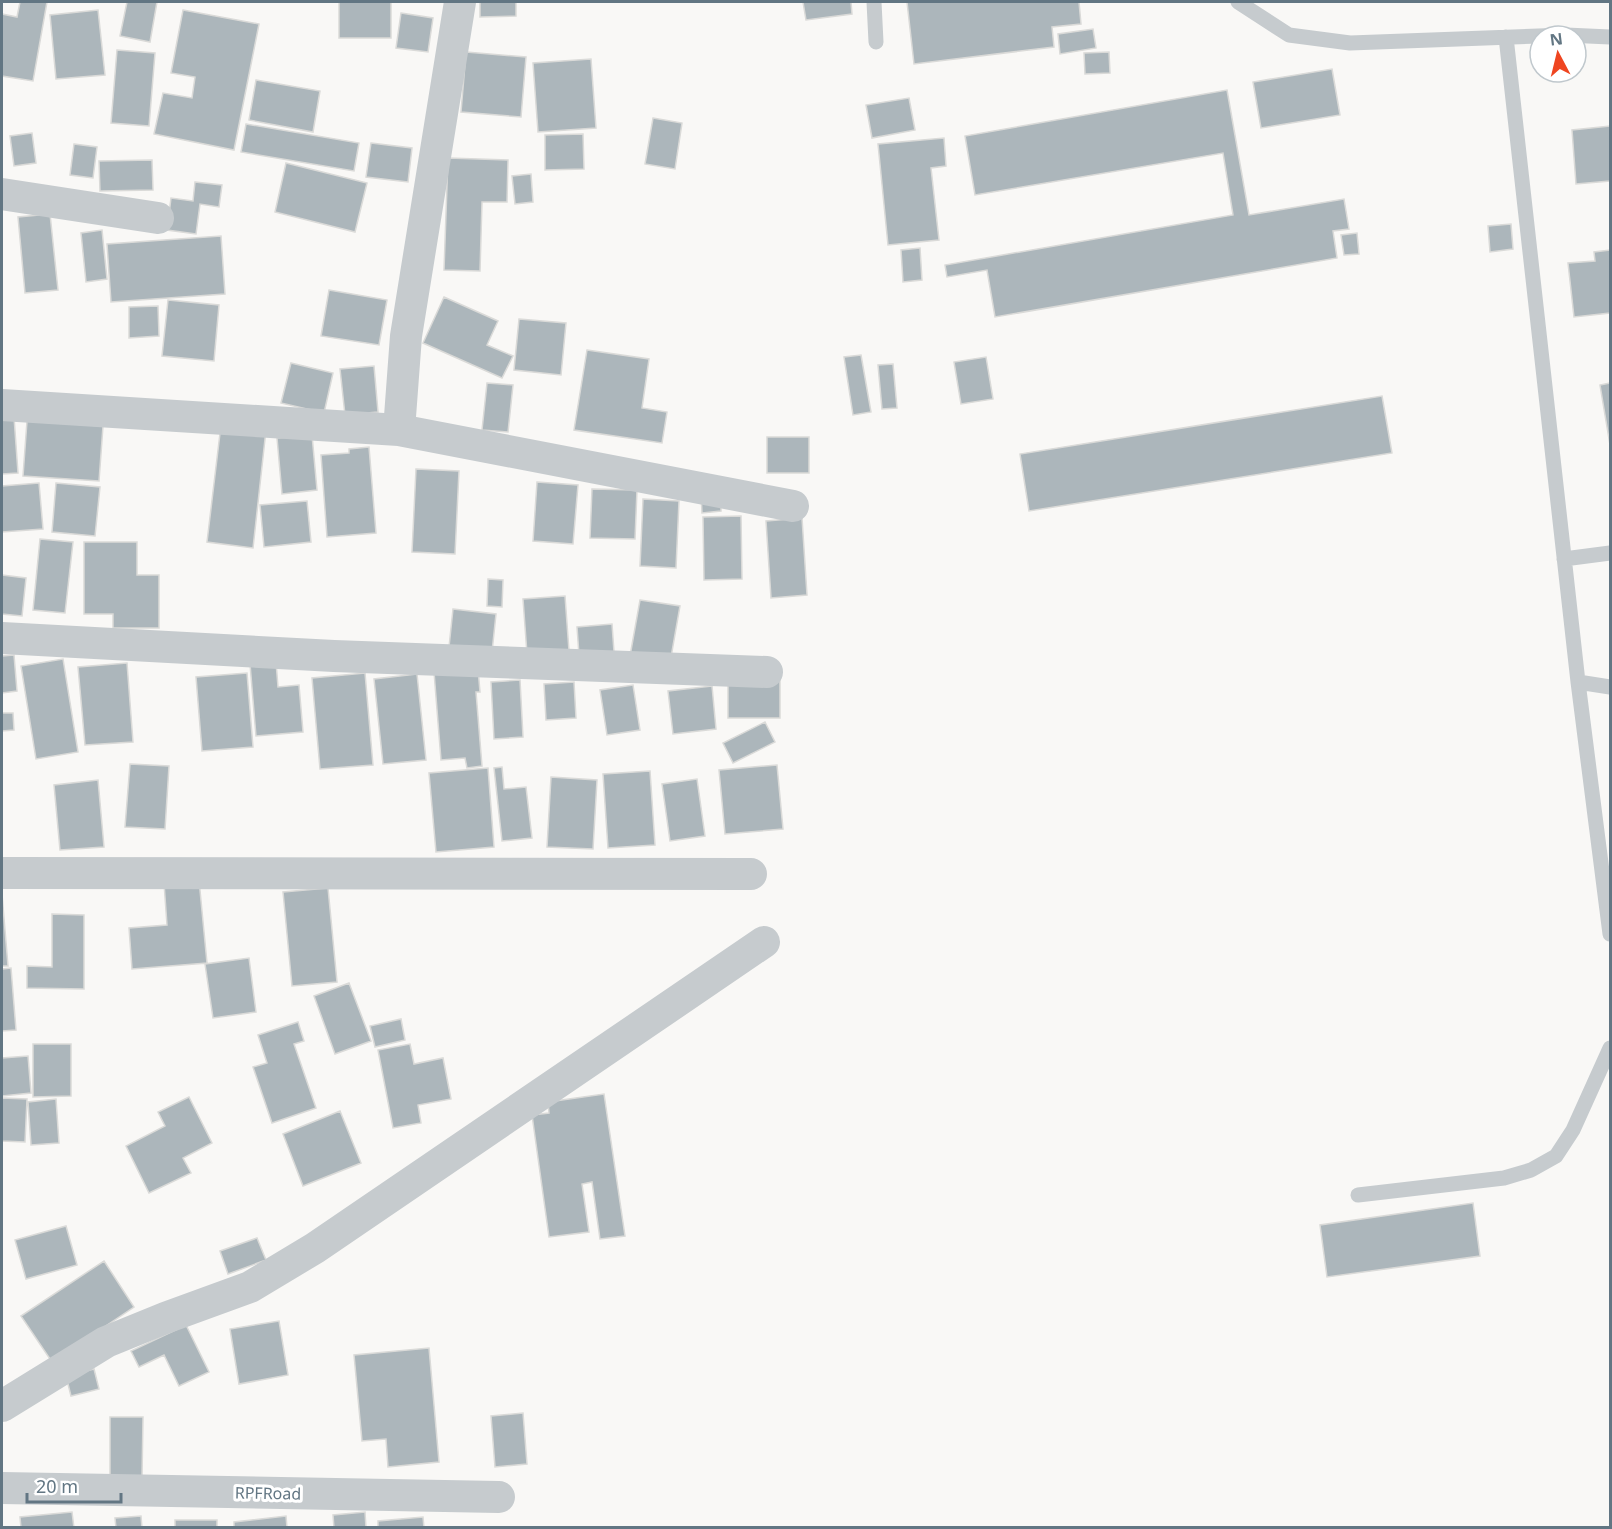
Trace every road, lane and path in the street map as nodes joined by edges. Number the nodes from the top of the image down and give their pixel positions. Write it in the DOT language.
graph roads {
  1 [pos="460,2"];
  2 [pos="874,2"];
  3 [pos="1238,2"];
  4 [pos="1506,37"];
  5 [pos="1611,37"];
  6 [pos="876,42"];
  7 [pos="2,194"];
  8 [pos="158,218"];
  9 [pos="2,405"];
  10 [pos="399,430"];
  11 [pos="793,506"];
  12 [pos="1611,553"];
  13 [pos="1564,559"];
  14 [pos="2,638"];
  15 [pos="767,672"];
  16 [pos="1578,681"];
  17 [pos="1611,687"];
  18 [pos="2,873"];
  19 [pos="751,874"];
  20 [pos="1611,934"];
  21 [pos="764,942"];
  22 [pos="1611,1048"];
  23 [pos="1358,1195"];
  24 [pos="2,1406"];
  25 [pos="2,1488"];
  26 [pos="499,1497"];
  1 -- 10 [label="street"];
  2 -- 6 [label="lane"];
  3 -- 4 [label="lane"];
  4 -- 5 [label="lane"];
  4 -- 13 [label="lane"];
  7 -- 8 [label="street"];
  9 -- 10 [label="street"];
  10 -- 11 [label="street"];
  12 -- 13 [label="lane"];
  13 -- 16 [label="lane"];
  14 -- 15 [label="street"];
  16 -- 17 [label="lane"];
  16 -- 20 [label="lane"];
  18 -- 19 [label="street"];
  21 -- 24 [label="street"];
  22 -- 23 [label="lane"];
  25 -- 26 [label="street, RPFRoad"];
}
